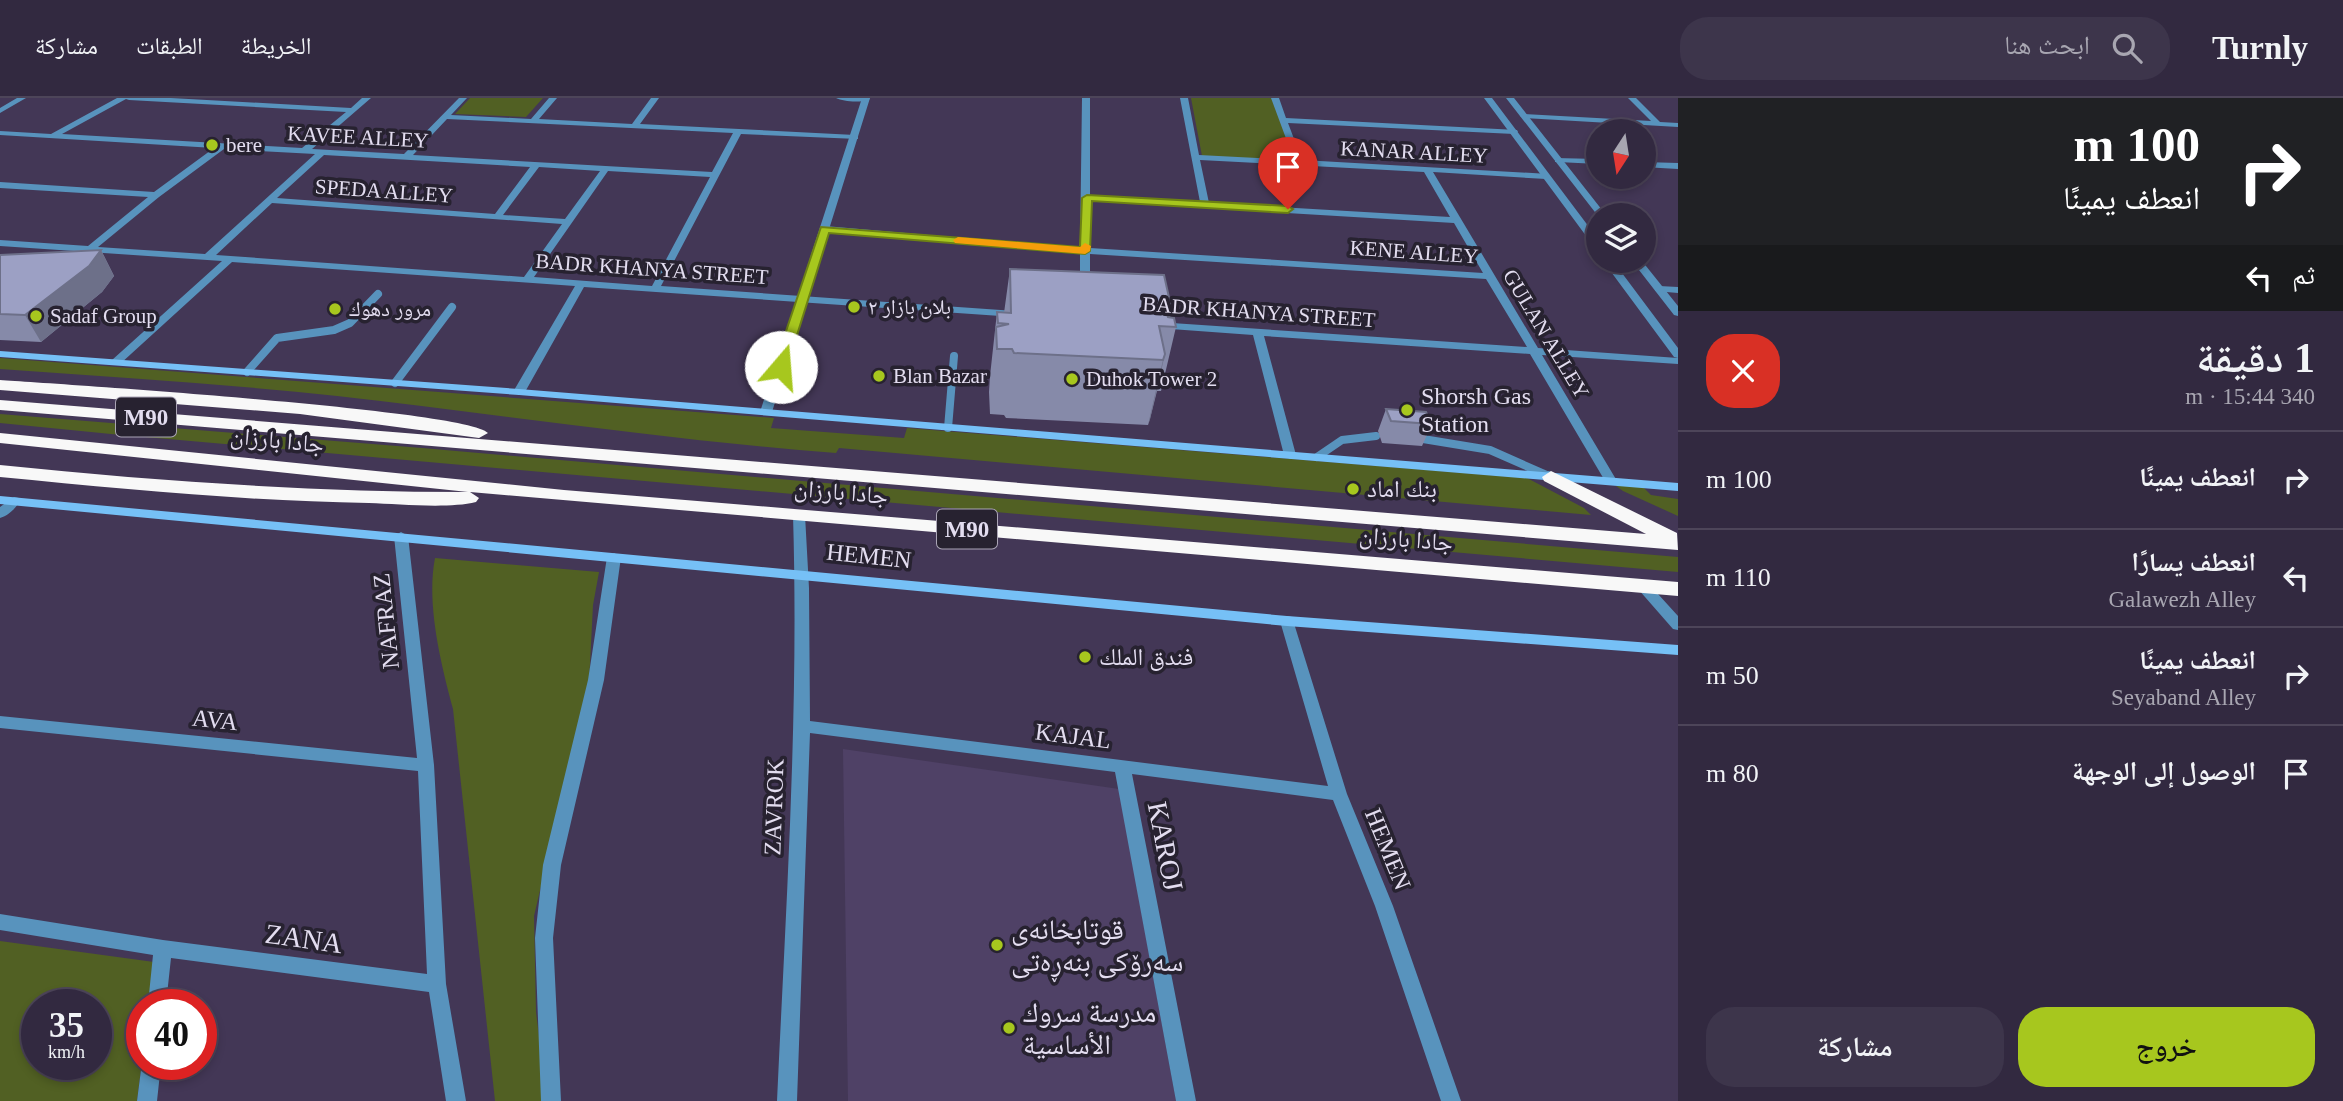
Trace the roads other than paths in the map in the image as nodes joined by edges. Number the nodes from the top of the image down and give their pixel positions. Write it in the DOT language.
graph roads {
  1 [pos="22,98"];
  2 [pos="126,98"];
  3 [pos="367,98"];
  4 [pos="463,98"];
  5 [pos="553,98"];
  6 [pos="655,98"];
  7 [pos="840,98"];
  8 [pos="1086,98"];
  9 [pos="1184,98"];
  10 [pos="1275,98"];
  11 [pos="1489,98"];
  12 [pos="1510,98"];
  13 [pos="1632,98"];
  14 [pos="866,99"];
  15 [pos="218,101"];
  16 [pos="352,110"];
  17 [pos="0,111"];
  18 [pos="1524,116"];
  19 [pos="445,117"];
  20 [pos="1282,120"];
  21 [pos="534,121"];
  22 [pos="1657,123"];
  23 [pos="1678,125"];
  24 [pos="634,127"];
  25 [pos="737,132"];
  26 [pos="1514,132"];
  27 [pos="0,134"];
  28 [pos="52,136"];
  29 [pos="855,137"];
  30 [pos="222,147"];
  31 [pos="304,151"];
  32 [pos="322,152"];
  33 [pos="1195,157"];
  34 [pos="405,158"];
  35 [pos="1558,160"];
  36 [pos="1586,161"];
  37 [pos="1299,163"];
  38 [pos="536,165"];
  39 [pos="1656,165"];
  40 [pos="1678,166"];
  41 [pos="605,169"];
  42 [pos="1427,170"];
  43 [pos="715,175"];
  44 [pos="1546,176"];
  45 [pos="0,185"];
  46 [pos="156,195"];
  47 [pos="1087,198"];
  48 [pos="270,200"];
  49 [pos="1592,203"];
  50 [pos="1205,204"];
  51 [pos="497,217"];
  52 [pos="1456,220"];
  53 [pos="568,222"];
  54 [pos="825,229"];
  55 [pos="1586,230"];
  56 [pos="0,243"];
  57 [pos="89,250"];
  58 [pos="1085,251"];
  59 [pos="207,258"];
  60 [pos="229,259"];
  61 [pos="1617,273"];
  62 [pos="1646,273"];
  63 [pos="1489,276"];
  64 [pos="527,280"];
  65 [pos="581,284"];
  66 [pos="655,289"];
  67 [pos="1659,289"];
  68 [pos="1678,290"];
  69 [pos="378,294"];
  70 [pos="802,298"];
  71 [pos="1086,306"];
  72 [pos="452,307"];
  73 [pos="1678,313"];
  74 [pos="1032,316"];
  75 [pos="1139,323"];
  76 [pos="1258,332"];
  77 [pos="1533,351"];
  78 [pos="0,354"];
  79 [pos="1678,355"];
  80 [pos="954,356"];
  81 [pos="1678,361"];
  82 [pos="116,362"];
  83 [pos="247,372"];
  84 [pos="395,383"];
  85 [pos="0,385"];
  86 [pos="519,392"];
  87 [pos="0,405"];
  88 [pos="766,412"];
  89 [pos="948,428"];
  90 [pos="1376,436"];
  91 [pos="0,438"];
  92 [pos="1423,439"];
  93 [pos="591,454"];
  94 [pos="1290,455"];
  95 [pos="1317,457"];
  96 [pos="0,471"];
  97 [pos="1551,477"];
  98 [pos="1611,481"];
  99 [pos="1678,487"];
  100 [pos="564,496"];
  101 [pos="7,500"];
  102 [pos="0,514"];
  103 [pos="799,515"];
  104 [pos="401,536"];
  105 [pos="1678,543"];
  106 [pos="614,557"];
  107 [pos="802,574"];
  108 [pos="1643,586"];
  109 [pos="1678,589"];
  110 [pos="1287,621"];
  111 [pos="1678,625"];
  112 [pos="1678,650"];
  113 [pos="0,722"];
  114 [pos="801,726"];
  115 [pos="426,765"];
  116 [pos="1122,768"];
  117 [pos="1339,794"];
  118 [pos="0,922"];
  119 [pos="163,948"];
  120 [pos="437,984"];
  121 [pos="159,989"];
  122 [pos="149,1080"];
  123 [pos="147,1101"];
  124 [pos="456,1101"];
  125 [pos="551,1101"];
  126 [pos="787,1101"];
  127 [pos="1186,1101"];
  128 [pos="1451,1101"];
  1 -- 17 [label="street"];
  2 -- 15 [label="street"];
  2 -- 28 [label="street"];
  3 -- 16 [label="street"];
  4 -- 19 [label="street"];
  5 -- 21 [label="street"];
  6 -- 24 [label="street"];
  7 -- 14 [label="street"];
  8 -- 47 [label="street"];
  9 -- 33 [label="street"];
  10 -- 20 [label="street"];
  11 -- 26 [label="street"];
  12 -- 18 [label="street"];
  13 -- 22 [label="street"];
  14 -- 29 [label="street"];
  15 -- 16 [label="street"];
  16 -- 31 [label="street"];
  18 -- 22 [label="street"];
  18 -- 35 [label="street"];
  19 -- 21 [label="street"];
  19 -- 34 [label="street"];
  20 -- 26 [label="street"];
  20 -- 37 [label="street"];
  21 -- 24 [label="street"];
  22 -- 23 [label="street"];
  24 -- 25 [label="street"];
  25 -- 29 [label="street"];
  25 -- 43 [label="street"];
  26 -- 44 [label="street"];
  27 -- 28 [label="street, KAVEE ALLEY"];
  28 -- 30 [label="street, KAVEE ALLEY"];
  29 -- 54 [label="street"];
  30 -- 31 [label="street, KAVEE ALLEY"];
  30 -- 46 [label="street"];
  31 -- 32 [label="street, KAVEE ALLEY"];
  32 -- 34 [label="street, KAVEE ALLEY"];
  32 -- 48 [label="street"];
  33 -- 37 [label="street, KANAR ALLEY"];
  33 -- 50 [label="street"];
  34 -- 38 [label="street, KAVEE ALLEY"];
  35 -- 36 [label="street"];
  35 -- 49 [label="street"];
  37 -- 42 [label="street, KANAR ALLEY"];
  38 -- 41 [label="street, KAVEE ALLEY"];
  38 -- 51 [label="street"];
  39 -- 40 [label="street"];
  41 -- 43 [label="street, KAVEE ALLEY"];
  41 -- 53 [label="street"];
  42 -- 44 [label="street, KANAR ALLEY"];
  42 -- 52 [label="street, GULAN ALLEY"];
  43 -- 66 [label="street"];
  44 -- 55 [label="street"];
  45 -- 46 [label="street"];
  46 -- 57 [label="street"];
  47 -- 50 [label="street"];
  47 -- 58 [label="street"];
  48 -- 51 [label="street, SPEDA ALLEY"];
  48 -- 59 [label="street"];
  50 -- 52 [label="street"];
  51 -- 53 [label="street, SPEDA ALLEY"];
  52 -- 63 [label="street, GULAN ALLEY"];
  53 -- 64 [label="street"];
  54 -- 58 [label="street, KENE ALLEY"];
  54 -- 70 [label="street"];
  56 -- 57 [label="street, BADR KHANYA STREET"];
  57 -- 59 [label="street, BADR KHANYA STREET"];
  58 -- 63 [label="street, KENE ALLEY"];
  58 -- 71 [label="street"];
  59 -- 60 [label="street, BADR KHANYA STREET"];
  60 -- 64 [label="street, BADR KHANYA STREET"];
  60 -- 82 [label="street"];
  61 -- 79 [label="street"];
  62 -- 67 [label="street"];
  63 -- 77 [label="street, GULAN ALLEY"];
  64 -- 65 [label="street, BADR KHANYA STREET"];
  65 -- 66 [label="street, BADR KHANYA STREET"];
  65 -- 86 [label="street"];
  66 -- 70 [label="street, BADR KHANYA STREET"];
  67 -- 68 [label="street"];
  67 -- 73 [label="street"];
  69 -- 83 [label="lane"];
  70 -- 74 [label="street, BADR KHANYA STREET"];
  70 -- 88 [label="street"];
  72 -- 84 [label="lane"];
  75 -- 76 [label="street, BADR KHANYA STREET"];
  76 -- 77 [label="street, BADR KHANYA STREET"];
  76 -- 94 [label="street"];
  77 -- 81 [label="street, BADR KHANYA STREET"];
  77 -- 98 [label="street, GULAN ALLEY"];
  78 -- 82 [label="main road"];
  80 -- 89 [label="lane"];
  82 -- 83 [label="main road"];
  83 -- 84 [label="main road"];
  84 -- 86 [label="main road"];
  85 -- 93 [label="highway"];
  86 -- 88 [label="main road"];
  87 -- 93 [label="highway, جادا بارزان / M90"];
  88 -- 89 [label="main road"];
  89 -- 94 [label="main road"];
  90 -- 95 [label="lane"];
  91 -- 100 [label="highway, جادا بارزان / M90"];
  92 -- 97 [label="lane"];
  93 -- 105 [label="highway, جادا بارزان / M90"];
  94 -- 95 [label="main road"];
  95 -- 97 [label="main road"];
  96 -- 100 [label="highway"];
  97 -- 98 [label="main road"];
  97 -- 105 [label="highway"];
  98 -- 99 [label="main road"];
  100 -- 103 [label="highway, جادا بارزان / M90"];
  101 -- 102 [label="street"];
  101 -- 104 [label="main road, NAFRAZ"];
  103 -- 107 [label="street, ZAVROK"];
  103 -- 108 [label="highway, جادا بارزان / M90"];
  104 -- 106 [label="main road, HEMEN"];
  104 -- 115 [label="street, NAFRAZ"];
  106 -- 107 [label="main road, HEMEN"];
  106 -- 125 [label="street"];
  107 -- 110 [label="main road, HEMEN"];
  107 -- 114 [label="street, ZAVROK"];
  108 -- 109 [label="highway, جادا بارزان / M90"];
  108 -- 111 [label="street"];
  110 -- 112 [label="main road"];
  110 -- 117 [label="street, HEMEN"];
  113 -- 115 [label="street, AVA"];
  114 -- 116 [label="street, KAJAL"];
  114 -- 126 [label="street, ZAVROK"];
  115 -- 120 [label="street, NAFRAZ"];
  116 -- 117 [label="street, KAJAL"];
  116 -- 127 [label="street, KAROJ"];
  117 -- 128 [label="street, HEMEN"];
  118 -- 119 [label="street, ZANA"];
  119 -- 120 [label="street, ZANA"];
  119 -- 121 [label="street"];
  120 -- 124 [label="street, NAFRAZ"];
  122 -- 123 [label="street"];
}
